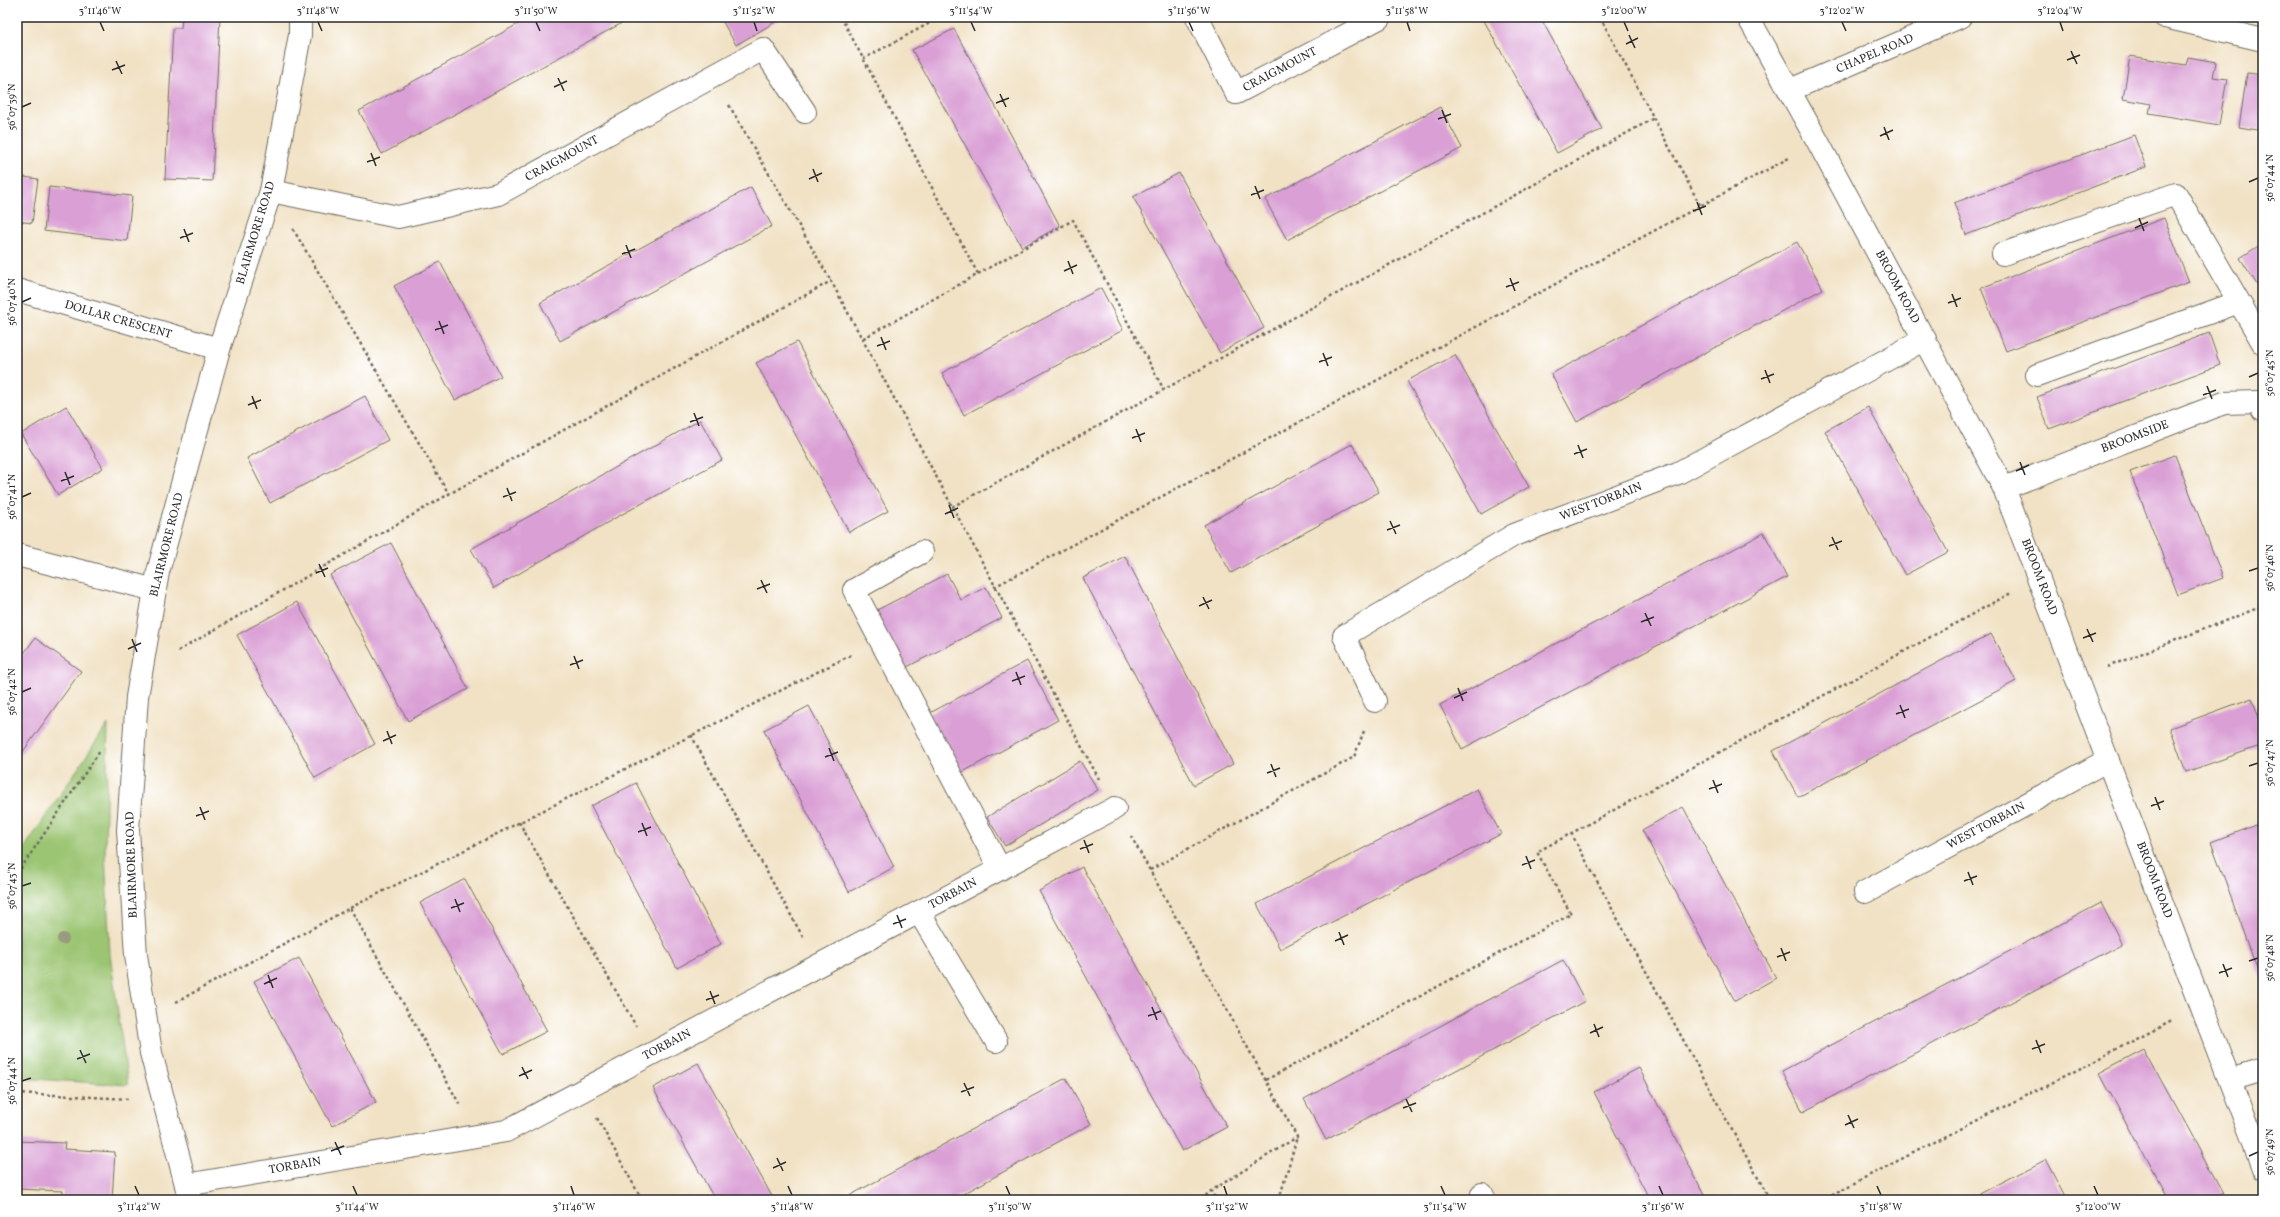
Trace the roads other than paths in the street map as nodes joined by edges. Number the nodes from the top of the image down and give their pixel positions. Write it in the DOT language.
graph roads {
  1 [pos="300,17"];
  2 [pos="1197,17"];
  3 [pos="1748,17"];
  4 [pos="1960,17"];
  5 [pos="2165,17"];
  6 [pos="1379,18"];
  7 [pos="2263,40"];
  8 [pos="1790,90"];
  9 [pos="805,112"];
  10 [pos="271,191"];
  11 [pos="2003,254"];
  12 [pos="17,290"];
  13 [pos="2239,302"];
  14 [pos="1925,339"];
  15 [pos="2263,343"];
  16 [pos="219,349"];
  17 [pos="2037,375"];
  18 [pos="2261,403"];
  19 [pos="2004,488"];
  20 [pos="922,552"];
  21 [pos="17,555"];
  22 [pos="155,590"];
  23 [pos="1376,701"];
  24 [pos="2108,760"];
  25 [pos="1115,808"];
  26 [pos="1000,869"];
  27 [pos="1864,892"];
  28 [pos="919,912"];
  29 [pos="996,1041"];
  30 [pos="2263,1070"];
  31 [pos="2230,1080"];
  32 [pos="2263,1168"];
  33 [pos="188,1192"];
  1 -- 10 [label="street, BLAIRMORE ROAD"];
  2 -- 6 [label="street, CRAIGMOUNT"];
  3 -- 8 [label="street, BROOM ROAD"];
  4 -- 8 [label="street, CHAPEL ROAD"];
  5 -- 7 [label="street"];
  8 -- 14 [label="street, BROOM ROAD"];
  9 -- 10 [label="street, CRAIGMOUNT"];
  10 -- 16 [label="street, BLAIRMORE ROAD"];
  11 -- 13 [label="street"];
  12 -- 16 [label="street, DOLLAR CRESCENT"];
  13 -- 15 [label="street"];
  13 -- 17 [label="street"];
  14 -- 19 [label="street, BROOM ROAD"];
  14 -- 23 [label="street, WEST TORBAIN"];
  16 -- 22 [label="street, BLAIRMORE ROAD"];
  18 -- 19 [label="street, BROOMSIDE"];
  19 -- 24 [label="street, BROOM ROAD"];
  20 -- 26 [label="street"];
  21 -- 22 [label="street"];
  22 -- 33 [label="street, BLAIRMORE ROAD"];
  24 -- 27 [label="street, WEST TORBAIN"];
  24 -- 31 [label="street, BROOM ROAD"];
  25 -- 26 [label="street, TORBAIN"];
  26 -- 28 [label="street, TORBAIN"];
  28 -- 29 [label="street"];
  28 -- 33 [label="street, TORBAIN"];
  30 -- 31 [label="street"];
  31 -- 32 [label="street, BROOM ROAD"];
}
